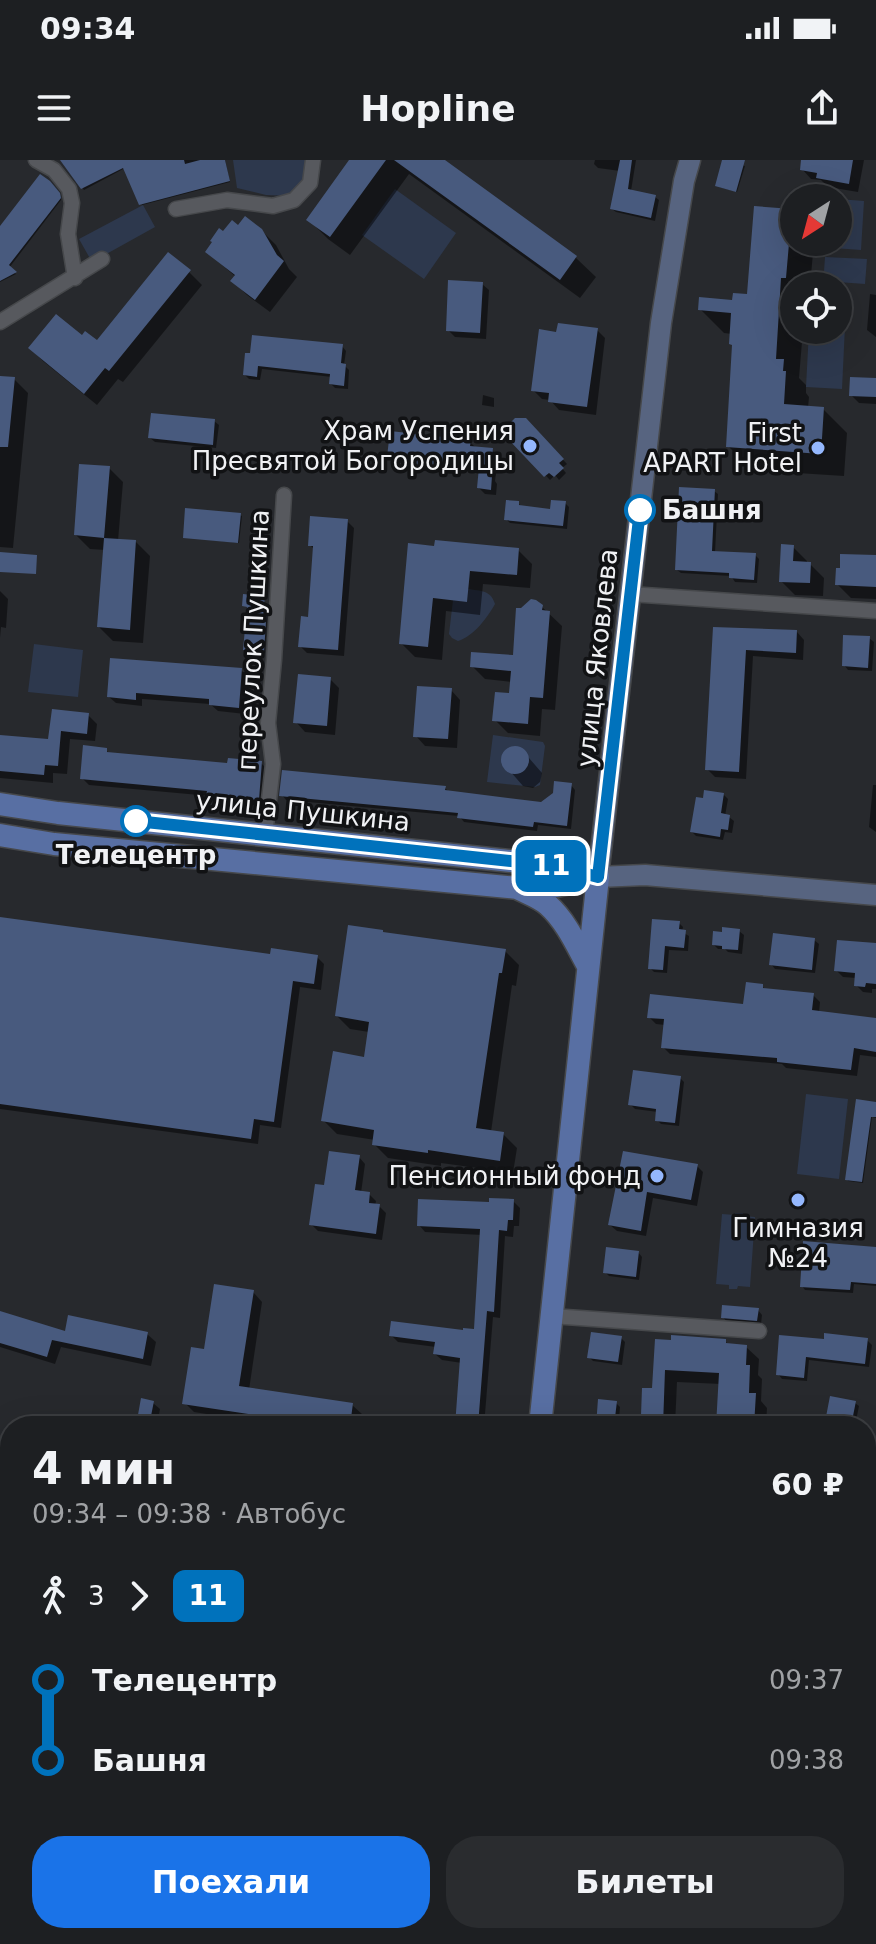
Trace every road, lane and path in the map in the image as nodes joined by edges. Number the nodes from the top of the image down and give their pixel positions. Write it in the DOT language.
graph roads {
  1 [pos="36,160"];
  2 [pos="313,160"];
  3 [pos="690,160"];
  4 [pos="176,209"];
  5 [pos="102,259"];
  6 [pos="75,278"];
  7 [pos="0,322"];
  8 [pos="284,495"];
  9 [pos="630,594"];
  10 [pos="876,611"];
  11 [pos="0,804"];
  12 [pos="0,835"];
  13 [pos="265,835"];
  14 [pos="598,877"];
  15 [pos="518,888"];
  16 [pos="876,895"];
  17 [pos="588,966"];
  18 [pos="552,1316"];
  19 [pos="759,1331"];
  20 [pos="541,1416"];
  1 -- 6 [label="street"];
  2 -- 4 [label="street"];
  3 -- 9 [label="main road, улица Яковлева"];
  5 -- 6 [label="street"];
  6 -- 7 [label="street"];
  8 -- 13 [label="street, переулок Пушкина"];
  9 -- 10 [label="street"];
  9 -- 14 [label="main road, улица Яковлева"];
  11 -- 13 [label="main road, улица Пушкина"];
  12 -- 15 [label="main road, улица Пушкина"];
  13 -- 14 [label="main road, улица Пушкина"];
  14 -- 15 [label="main road, улица Пушкина"];
  14 -- 16 [label="main road, улица Пушкина"];
  14 -- 17 [label="main road"];
  15 -- 17 [label="main road"];
  17 -- 18 [label="main road"];
  18 -- 19 [label="street"];
  18 -- 20 [label="main road"];
}
